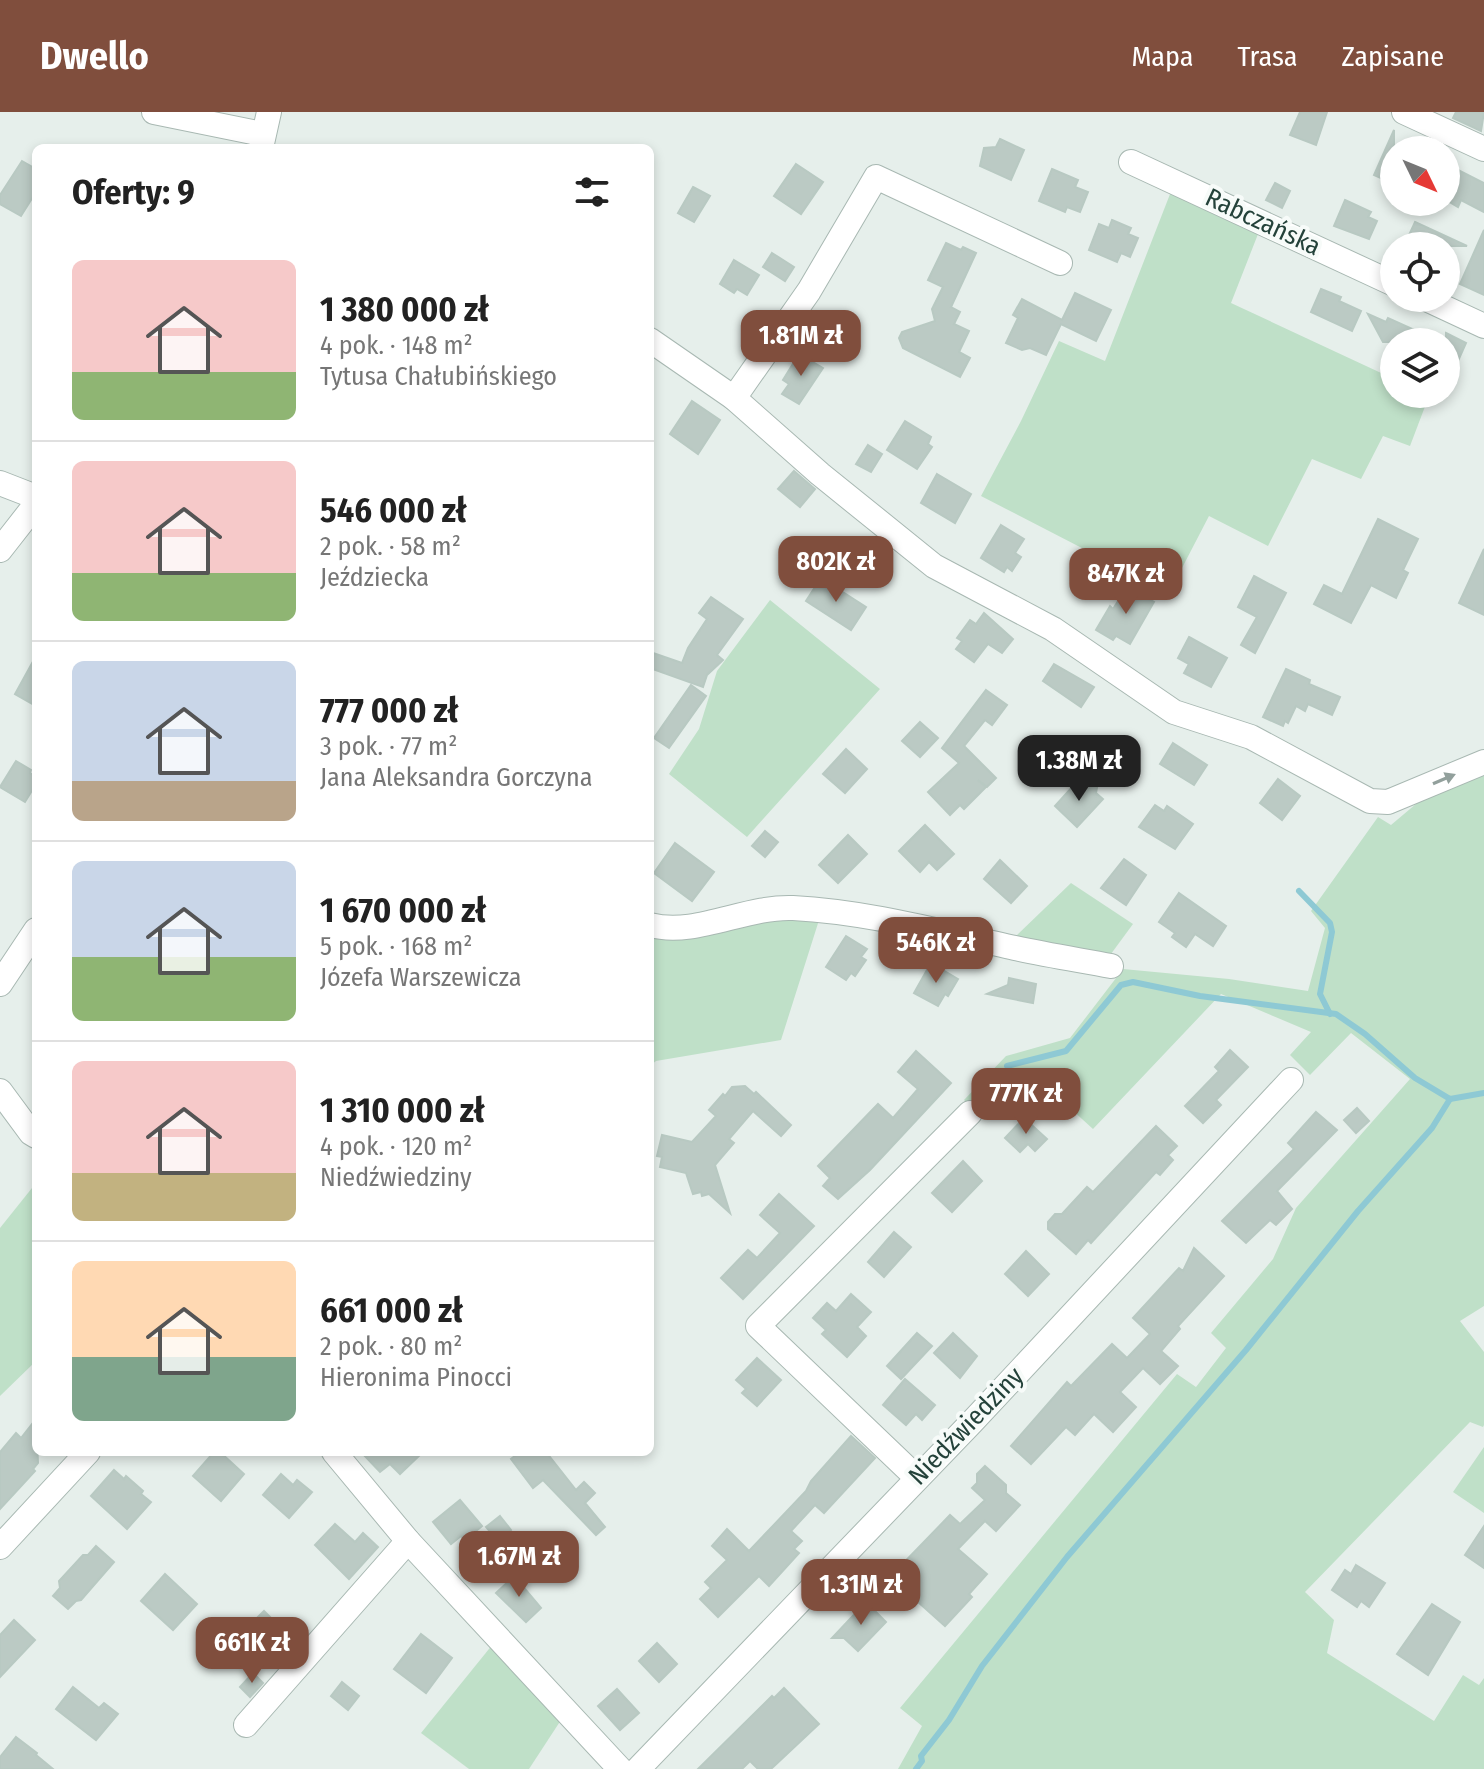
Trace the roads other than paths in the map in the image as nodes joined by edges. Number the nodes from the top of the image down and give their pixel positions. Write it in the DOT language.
graph roads {
  1 [pos="154,112"];
  2 [pos="1404,112"];
  3 [pos="264,131"];
  4 [pos="1484,149"];
  5 [pos="1131,162"];
  6 [pos="1060,263"];
  7 [pos="1380,278"];
  8 [pos="1454,312"];
  9 [pos="1484,326"];
  10 [pos="654,343"];
  11 [pos="734,398"];
  12 [pos="0,483"];
  13 [pos="32,495"];
  14 [pos="32,509"];
  15 [pos="0,550"];
  16 [pos="1484,762"];
  17 [pos="654,926"];
  18 [pos="32,936"];
  19 [pos="1111,966"];
  20 [pos="0,984"];
  21 [pos="1291,1080"];
  22 [pos="0,1091"];
  23 [pos="970,1113"];
  24 [pos="32,1134"];
  25 [pos="84,1456"];
  26 [pos="337,1456"];
  27 [pos="917,1478"];
  28 [pos="408,1541"];
  29 [pos="0,1547"];
  30 [pos="246,1725"];
  31 [pos="620,1769"];
  32 [pos="638,1769"];
  1 -- 3 [label="street"];
  2 -- 4 [label="street"];
  5 -- 7 [label="street, Rabczańska"];
  6 -- 11 [label="street"];
  8 -- 9 [label="street"];
  10 -- 11 [label="street"];
  11 -- 16 [label="street, one-way"];
  12 -- 13 [label="street"];
  14 -- 15 [label="street"];
  17 -- 19 [label="street"];
  18 -- 20 [label="street"];
  21 -- 27 [label="street, Niedźwiedziny"];
  22 -- 24 [label="street"];
  23 -- 27 [label="street"];
  25 -- 29 [label="street"];
  26 -- 28 [label="street"];
  27 -- 32 [label="street, Niedźwiedziny"];
  28 -- 30 [label="street"];
  28 -- 31 [label="street"];
}
